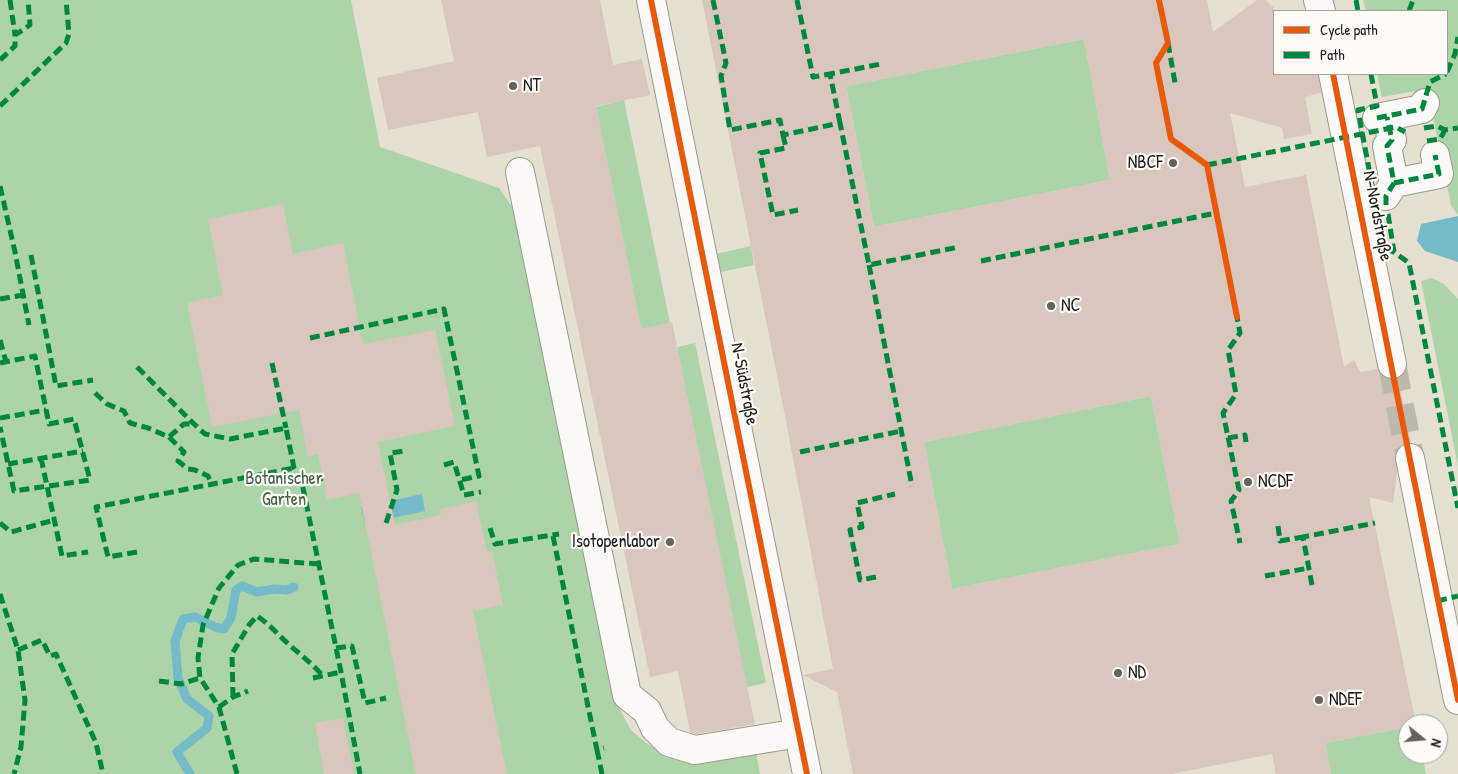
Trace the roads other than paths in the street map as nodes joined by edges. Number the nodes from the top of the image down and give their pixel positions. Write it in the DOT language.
graph roads {
  1 [pos="652,0"];
  2 [pos="1333,75"];
  3 [pos="1425,102"];
  4 [pos="1435,155"];
  5 [pos="520,172"];
  6 [pos="1392,364"];
  7 [pos="1410,458"];
  8 [pos="1458,700"];
  9 [pos="799,733"];
  10 [pos="807,774"];
  1 -- 9 [label="street, N-Südstraße"];
  2 -- 6 [label="street, N-Nordstraße"];
  3 -- 4 [label="street"];
  5 -- 9 [label="street"];
  7 -- 8 [label="street"];
  9 -- 10 [label="street, N-Südstraße"];
}
